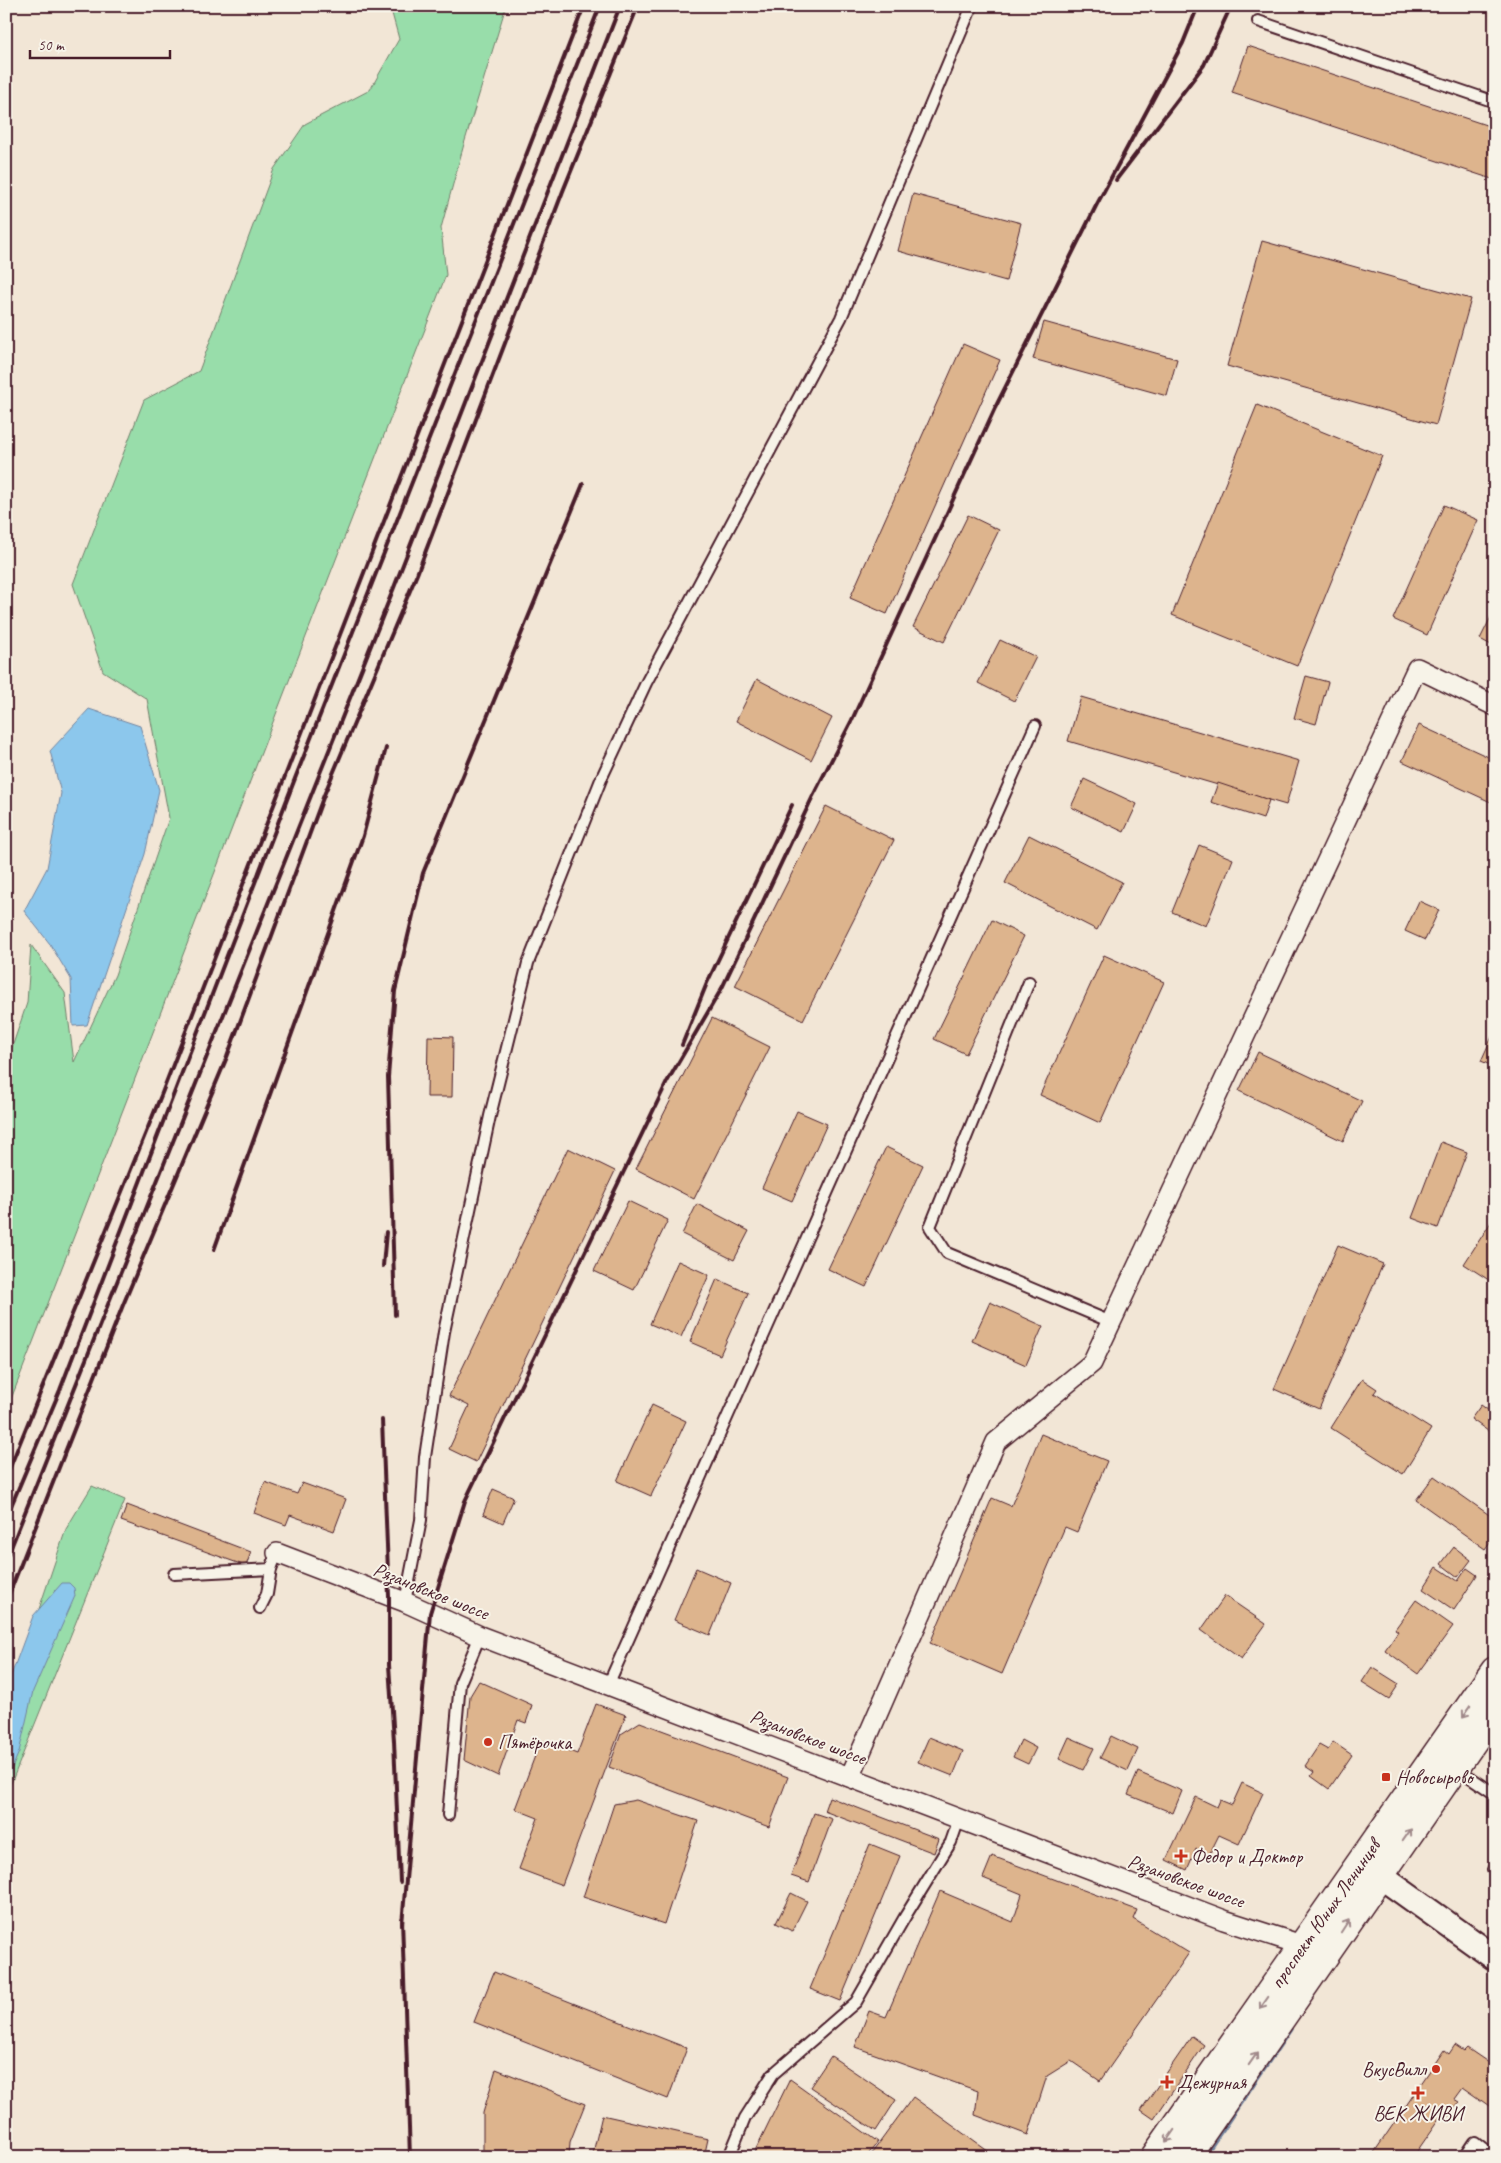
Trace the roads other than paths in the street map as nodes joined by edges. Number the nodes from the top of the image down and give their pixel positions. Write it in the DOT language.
graph roads {
  1 [pos="972,6"];
  2 [pos="1258,21"];
  3 [pos="1495,102"];
  4 [pos="1495,706"];
  5 [pos="1035,726"];
  6 [pos="1029,982"];
  7 [pos="1111,1322"];
  8 [pos="274,1561"];
  9 [pos="174,1574"];
  10 [pos="405,1602"];
  11 [pos="260,1608"];
  12 [pos="480,1636"];
  13 [pos="1495,1671"];
  14 [pos="608,1685"];
  15 [pos="1495,1709"];
  16 [pos="1454,1766"];
  17 [pos="850,1777"];
  18 [pos="1495,1794"];
  19 [pos="448,1815"];
  20 [pos="959,1819"];
  21 [pos="1370,1869"];
  22 [pos="1315,1950"];
  23 [pos="1495,1958"];
  24 [pos="729,2157"];
  25 [pos="1156,2157"];
  26 [pos="1185,2157"];
  27 [pos="1465,2157"];
  28 [pos="1494,2157"];
  1 -- 10 [label="lane"];
  2 -- 3 [label="lane"];
  4 -- 7 [label="street"];
  5 -- 14 [label="lane"];
  6 -- 7 [label="lane"];
  7 -- 17 [label="street"];
  8 -- 9 [label="lane"];
  8 -- 10 [label="street, Рязановское шоссе"];
  8 -- 11 [label="lane"];
  10 -- 12 [label="street, Рязановское шоссе"];
  12 -- 14 [label="street, Рязановское шоссе"];
  12 -- 19 [label="lane"];
  13 -- 21 [label="main road, проспект Юных Ленинцев, one-way"];
  14 -- 17 [label="street, Рязановское шоссе"];
  15 -- 16 [label="main road, проспект Юных Ленинцев"];
  16 -- 18 [label="lane"];
  21 -- 16 [label="main road, проспект Юных Ленинцев, one-way"];
  17 -- 20 [label="street, Рязановское шоссе"];
  20 -- 22 [label="street, Рязановское шоссе"];
  20 -- 24 [label="lane"];
  21 -- 22 [label="main road, проспект Юных Ленинцев"];
  21 -- 23 [label="street"];
  22 -- 25 [label="main road, проспект Юных Ленинцев, one-way"];
  26 -- 22 [label="main road, проспект Юных Ленинцев, one-way"];
  27 -- 28 [label="lane"];
}
